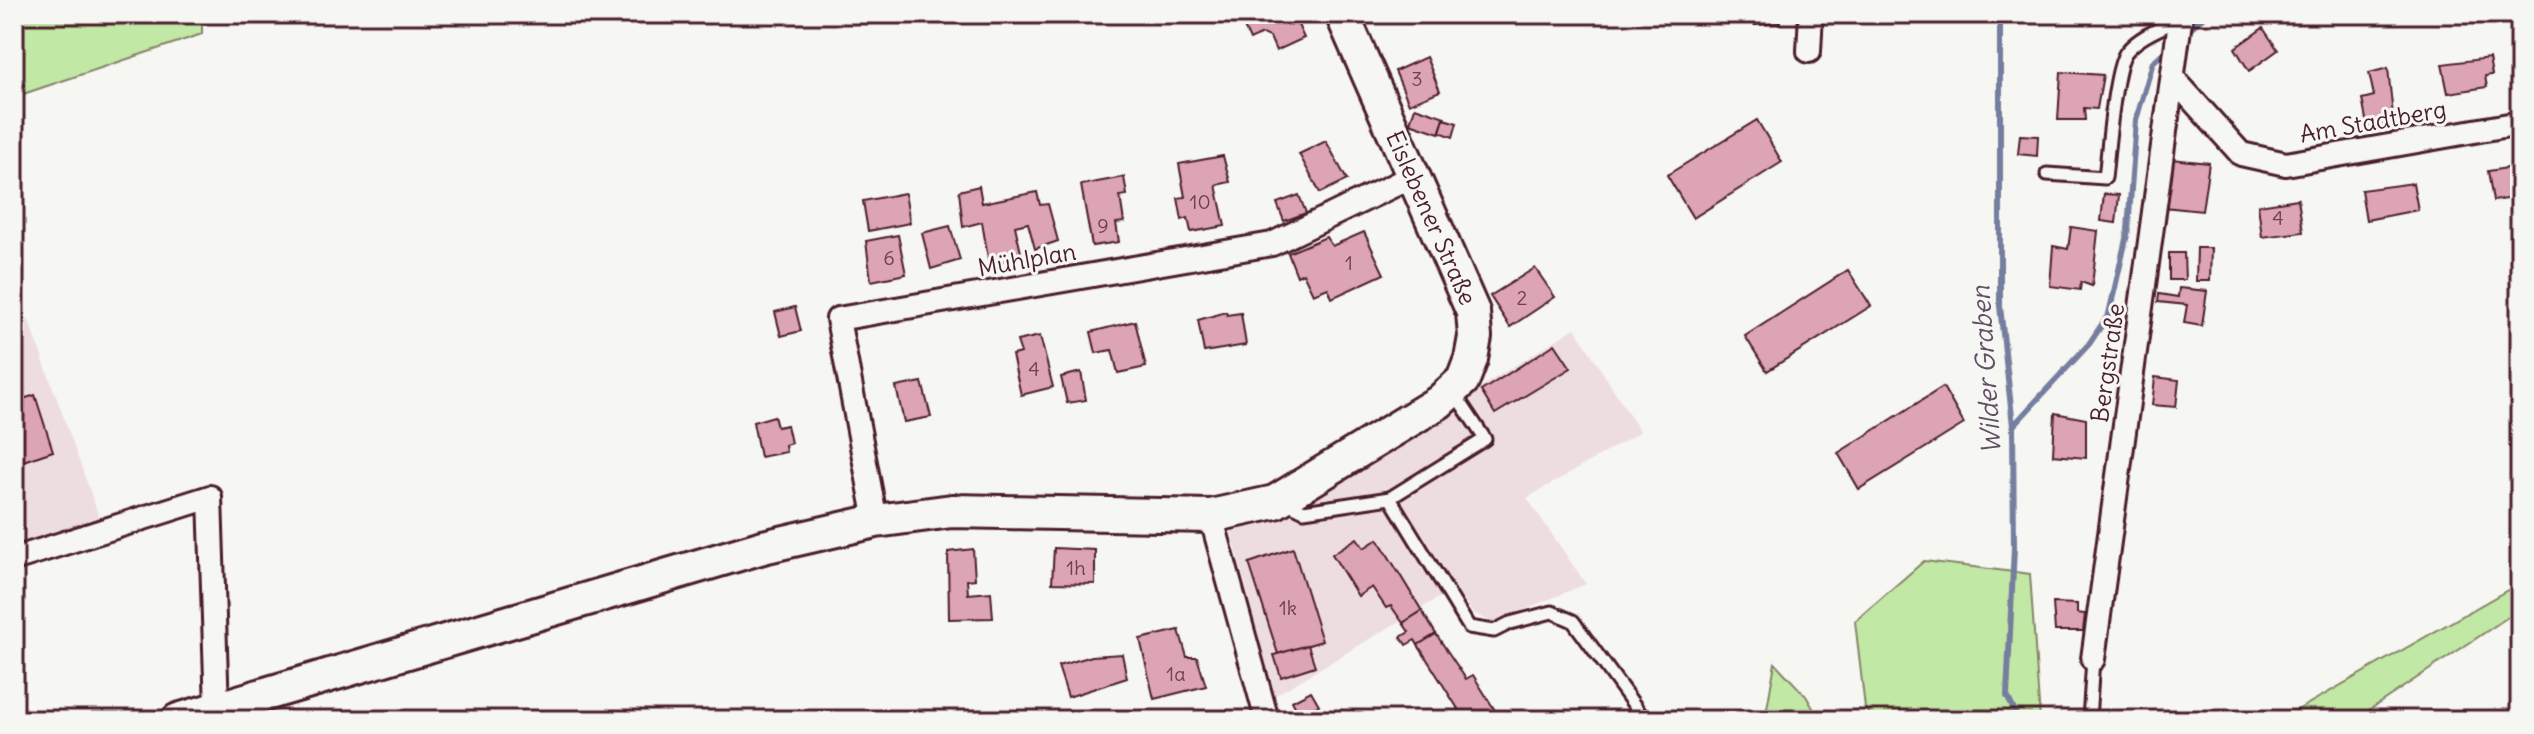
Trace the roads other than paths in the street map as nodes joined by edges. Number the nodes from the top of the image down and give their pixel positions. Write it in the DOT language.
graph roads {
  1 [pos="1342,14"];
  2 [pos="1811,14"];
  3 [pos="2180,20"];
  4 [pos="1809,51"];
  5 [pos="2173,78"];
  6 [pos="2520,123"];
  7 [pos="2047,174"];
  8 [pos="1413,176"];
  9 [pos="1452,390"];
  10 [pos="1390,498"];
  11 [pos="1280,499"];
  12 [pos="1211,516"];
  13 [pos="876,521"];
  14 [pos="15,556"];
  15 [pos="2093,659"];
  16 [pos="217,709"];
  17 [pos="178,720"];
  18 [pos="1267,720"];
  19 [pos="1645,720"];
  20 [pos="2089,720"];
  1 -- 8 [label="main road, Eislebener Straße"];
  2 -- 4 [label="street"];
  3 -- 5 [label="street, Bergstraße"];
  3 -- 7 [label="lane"];
  5 -- 6 [label="street, Am Stadtberg"];
  5 -- 15 [label="street, Bergstraße"];
  8 -- 9 [label="main road, Eislebener Straße"];
  8 -- 13 [label="street, Mühlplan"];
  9 -- 10 [label="lane"];
  9 -- 11 [label="main road, Eislebener Straße"];
  10 -- 11 [label="lane"];
  10 -- 19 [label="lane"];
  11 -- 12 [label="main road, Eislebener Straße"];
  12 -- 13 [label="main road, Eislebener Straße"];
  12 -- 18 [label="street"];
  13 -- 16 [label="main road, Eislebener Straße"];
  14 -- 16 [label="street"];
  15 -- 20 [label="lane, Bergstraße"];
  16 -- 17 [label="main road, Eislebener Straße"];
}
